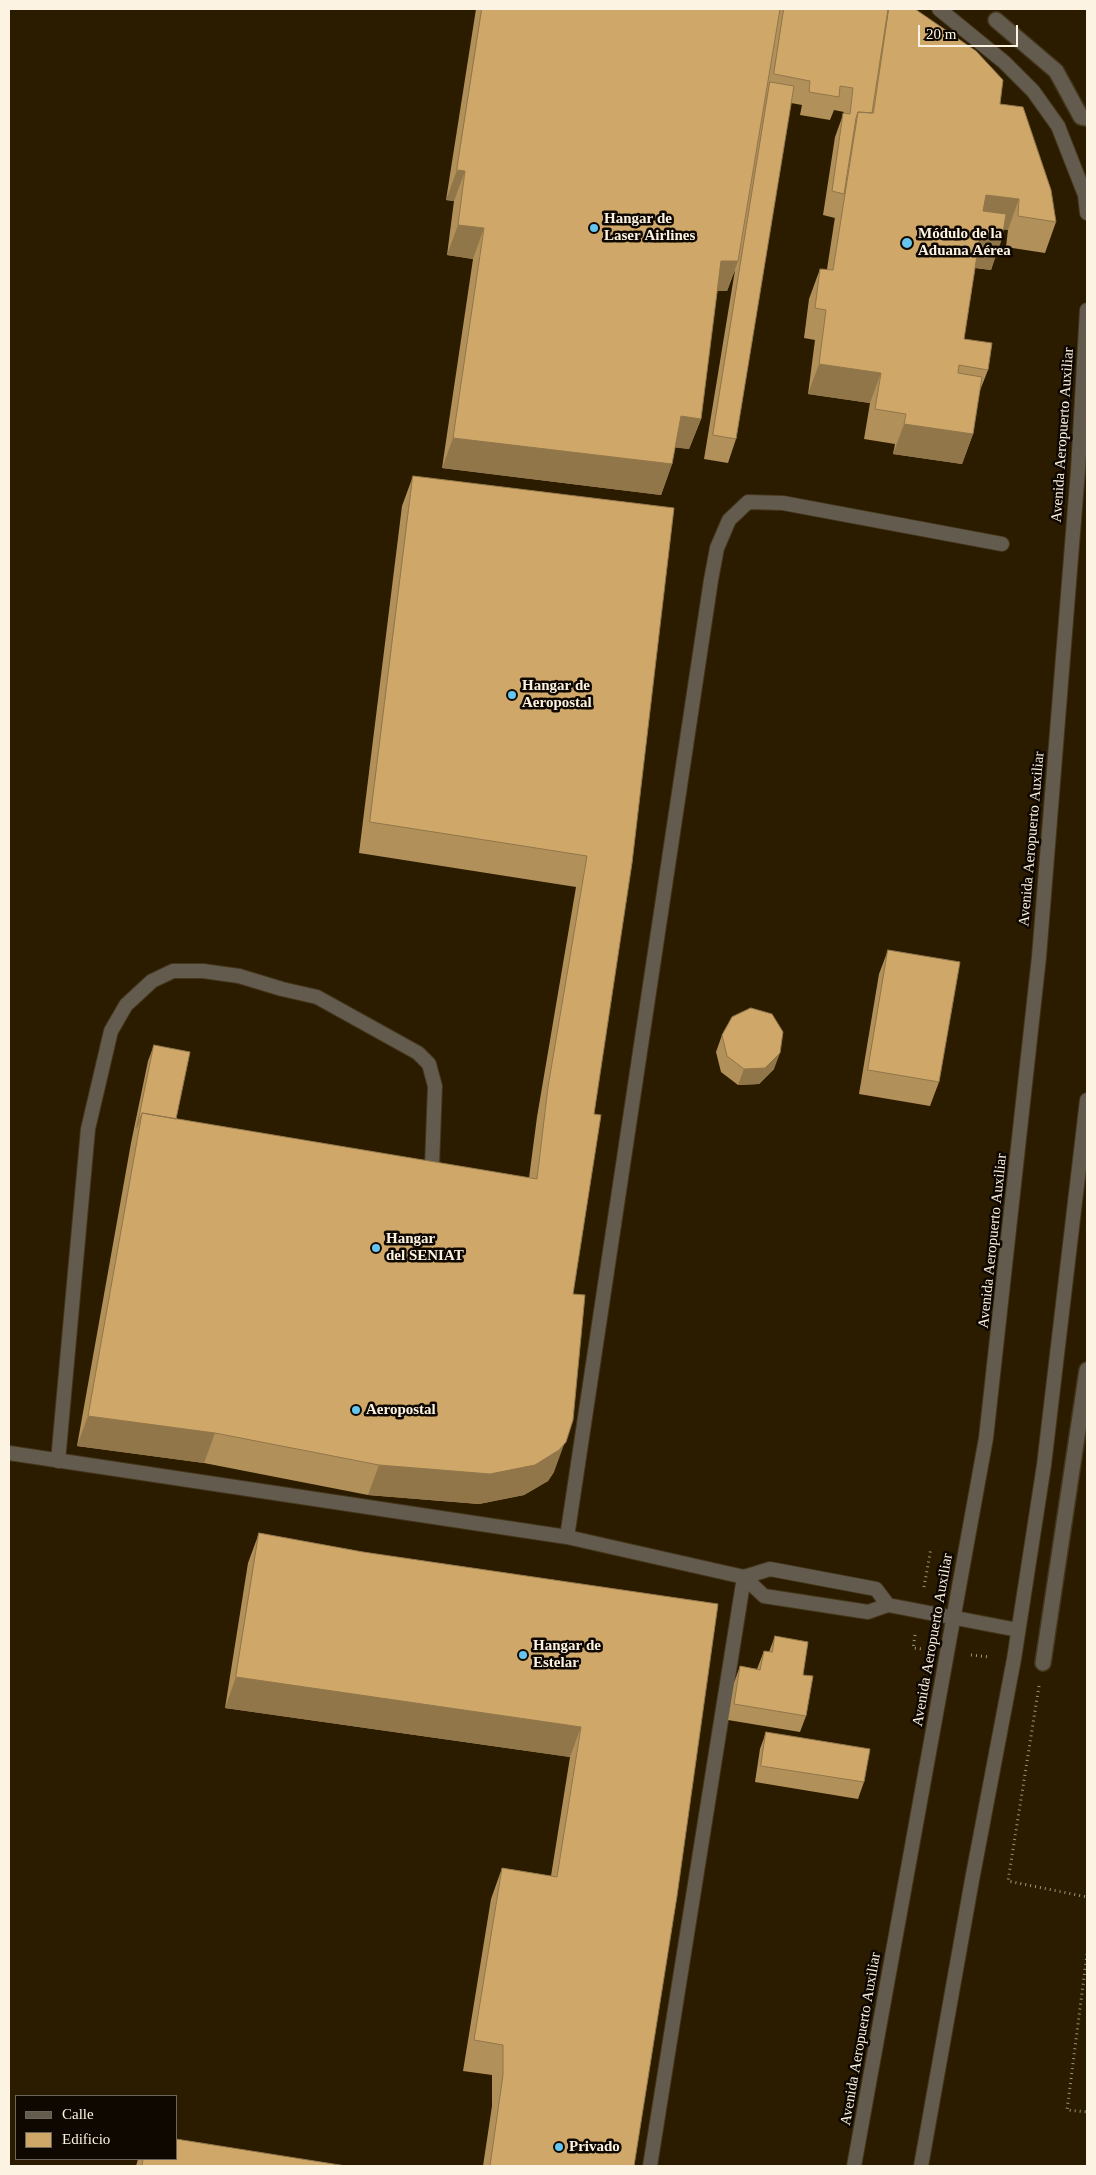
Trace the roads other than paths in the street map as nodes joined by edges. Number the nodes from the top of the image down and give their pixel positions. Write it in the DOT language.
graph roads {
  1 [pos="939,9"];
  2 [pos="996,20"];
  3 [pos="1087,118"];
  4 [pos="1087,213"];
  5 [pos="1087,310"];
  6 [pos="1002,544"];
  7 [pos="1087,1100"];
  8 [pos="432,1166"];
  9 [pos="1087,1370"];
  10 [pos="9,1453"];
  11 [pos="58,1461"];
  12 [pos="568,1537"];
  13 [pos="744,1577"];
  14 [pos="888,1605"];
  15 [pos="954,1618"];
  16 [pos="1018,1630"];
  17 [pos="1043,1663"];
  18 [pos="650,2166"];
  19 [pos="854,2166"];
  20 [pos="921,2166"];
  1 -- 4 [label="lane"];
  2 -- 3 [label="street"];
  5 -- 15 [label="lane, Avenida Aeropuerto Auxiliar"];
  6 -- 12 [label="lane"];
  7 -- 16 [label="lane"];
  8 -- 11 [label="lane"];
  9 -- 17 [label="street"];
  10 -- 11 [label="lane"];
  11 -- 12 [label="lane"];
  12 -- 13 [label="lane"];
  13 -- 14 [label="lane"];
  13 -- 14 [label="lane"];
  13 -- 18 [label="lane"];
  14 -- 15 [label="lane"];
  15 -- 16 [label="lane"];
  15 -- 19 [label="lane, Avenida Aeropuerto Auxiliar"];
  16 -- 20 [label="lane"];
}
